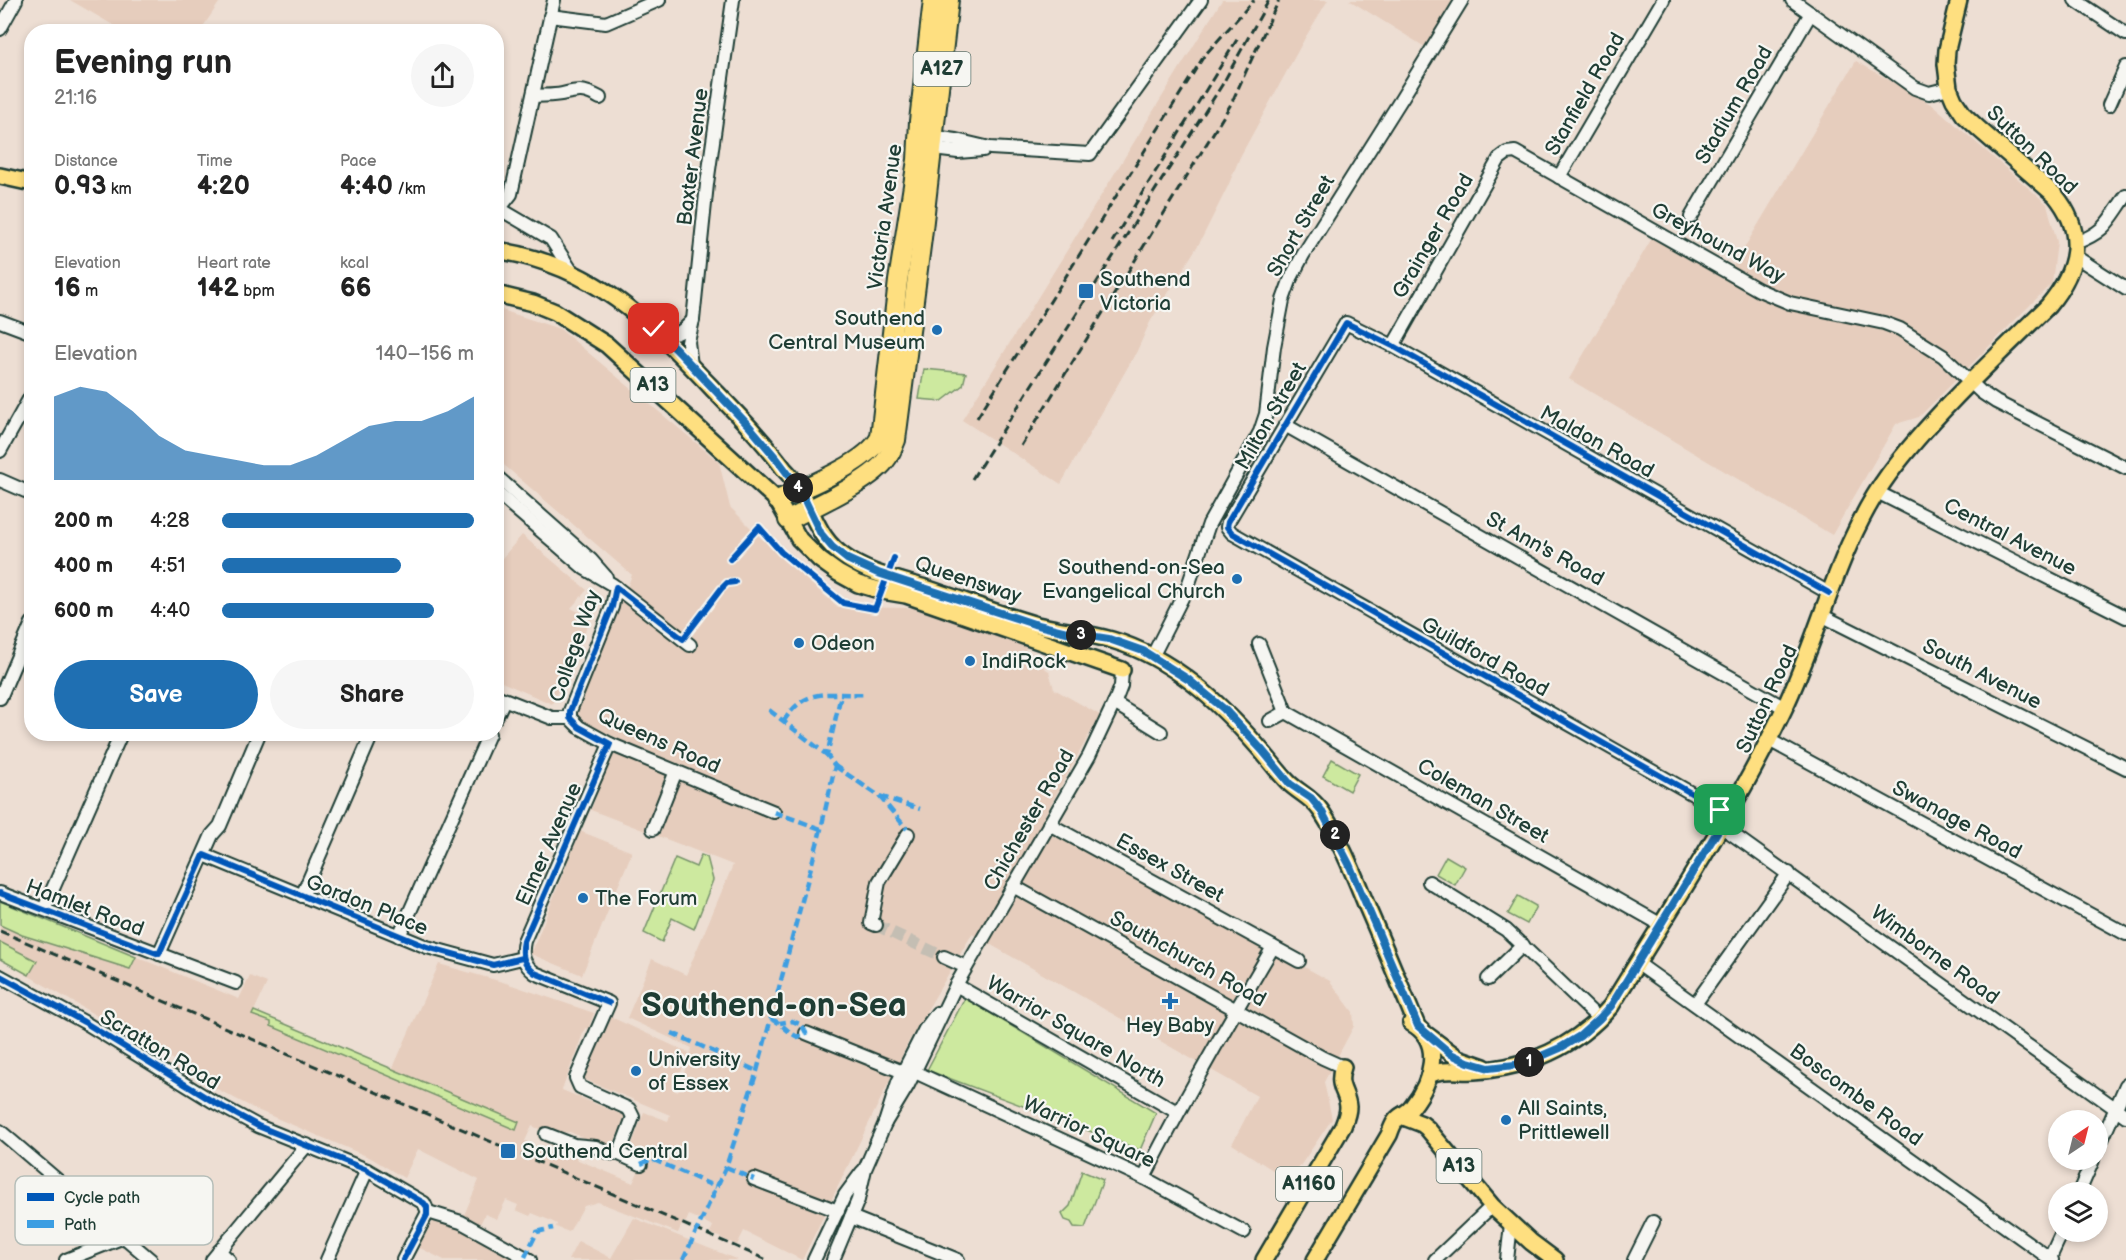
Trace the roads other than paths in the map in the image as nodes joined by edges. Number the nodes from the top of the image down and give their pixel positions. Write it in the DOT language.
graph roads {
  1 [pos="16,0"];
  2 [pos="554,0"];
  3 [pos="659,0"];
  4 [pos="733,0"];
  5 [pos="933,0"];
  6 [pos="949,0"];
  7 [pos="1201,0"];
  8 [pos="1462,0"];
  9 [pos="1662,0"];
  10 [pos="1792,0"];
  11 [pos="1959,0"];
  12 [pos="2075,0"];
  13 [pos="1811,13"];
  14 [pos="550,16"];
  15 [pos="0,29"];
  16 [pos="2126,34"];
  17 [pos="2126,67"];
  18 [pos="1949,88"];
  19 [pos="533,96"];
  20 [pos="600,98"];
  21 [pos="2109,105"];
  22 [pos="925,144"];
  23 [pos="1515,152"];
  24 [pos="0,170"];
  25 [pos="8,177"];
  26 [pos="1559,177"];
  27 [pos="24,181"];
  28 [pos="2126,196"];
  29 [pos="504,203"];
  30 [pos="504,214"];
  31 [pos="1691,217"];
  32 [pos="2075,250"];
  33 [pos="504,251"];
  34 [pos="572,272"];
  35 [pos="2126,289"];
  36 [pos="504,296"];
  37 [pos="693,320"];
  38 [pos="0,321"];
  39 [pos="1346,323"];
  40 [pos="654,329"];
  41 [pos="24,330"];
  42 [pos="1393,346"];
  43 [pos="691,365"];
  44 [pos="1972,382"];
  45 [pos="24,408"];
  46 [pos="1285,425"];
  47 [pos="0,451"];
  48 [pos="2126,468"];
  49 [pos="0,480"];
  50 [pos="504,483"];
  51 [pos="24,490"];
  52 [pos="800,490"];
  53 [pos="1877,492"];
  54 [pos="504,499"];
  55 [pos="777,500"];
  56 [pos="809,509"];
  57 [pos="788,520"];
  58 [pos="1227,527"];
  59 [pos="614,586"];
  60 [pos="1829,593"];
  61 [pos="1821,615"];
  62 [pos="2126,616"];
  63 [pos="24,642"];
  64 [pos="1259,644"];
  65 [pos="690,645"];
  66 [pos="1153,656"];
  67 [pos="1122,670"];
  68 [pos="0,698"];
  69 [pos="504,700"];
  70 [pos="1114,704"];
  71 [pos="1785,708"];
  72 [pos="1286,712"];
  73 [pos="570,717"];
  74 [pos="1270,721"];
  75 [pos="1161,732"];
  76 [pos="1769,740"];
  77 [pos="118,741"];
  78 [pos="256,741"];
  79 [pos="369,741"];
  80 [pos="486,741"];
  81 [pos="610,744"];
  82 [pos="2126,768"];
  83 [pos="676,771"];
  84 [pos="774,812"];
  85 [pos="1724,820"];
  86 [pos="1049,824"];
  87 [pos="653,829"];
  88 [pos="908,834"];
  89 [pos="204,855"];
  90 [pos="1789,873"];
  91 [pos="1429,882"];
  92 [pos="1013,886"];
  93 [pos="0,893"];
  94 [pos="302,896"];
  95 [pos="44,909"];
  96 [pos="1660,924"];
  97 [pos="876,926"];
  98 [pos="2126,934"];
  99 [pos="399,936"];
  100 [pos="1523,945"];
  101 [pos="1273,947"];
  102 [pos="159,954"];
  103 [pos="944,957"];
  104 [pos="522,958"];
  105 [pos="1299,961"];
  106 [pos="1637,963"];
  107 [pos="966,968"];
  108 [pos="0,976"];
  109 [pos="1488,979"];
  110 [pos="236,983"];
  111 [pos="956,985"];
  112 [pos="1695,1004"];
  113 [pos="1236,1009"];
  114 [pos="1599,1019"];
  115 [pos="1417,1027"];
  116 [pos="806,1033"];
  117 [pos="1343,1067"];
  118 [pos="1489,1068"];
  119 [pos="909,1072"];
  120 [pos="1429,1075"];
  121 [pos="2126,1086"];
  122 [pos="2121,1112"];
  123 [pos="1177,1113"];
  124 [pos="1399,1118"];
  125 [pos="0,1131"];
  126 [pos="2108,1133"];
  127 [pos="546,1134"];
  128 [pos="307,1145"];
  129 [pos="619,1154"];
  130 [pos="641,1164"];
  131 [pos="865,1169"];
  132 [pos="368,1170"];
  133 [pos="53,1176"];
  134 [pos="1144,1178"];
  135 [pos="754,1179"];
  136 [pos="1491,1206"];
  137 [pos="838,1211"];
  138 [pos="428,1212"];
  139 [pos="851,1217"];
  140 [pos="1653,1222"];
  141 [pos="1511,1224"];
  142 [pos="1244,1232"];
  143 [pos="2058,1242"];
  144 [pos="104,1245"];
  145 [pos="133,1245"];
  146 [pos="215,1256"];
  147 [pos="66,1260"];
  148 [pos="151,1260"];
  149 [pos="229,1260"];
  150 [pos="327,1260"];
  151 [pos="403,1260"];
  152 [pos="531,1260"];
  153 [pos="814,1260"];
  154 [pos="833,1260"];
  155 [pos="958,1260"];
  156 [pos="1264,1260"];
  157 [pos="1315,1260"];
  158 [pos="1435,1260"];
  159 [pos="1507,1260"];
  160 [pos="1555,1260"];
  161 [pos="1634,1260"];
  162 [pos="2050,1260"];
  1 -- 15 [label="street"];
  2 -- 14 [label="street"];
  3 -- 14 [label="street"];
  4 -- 37 [label="street, Baxter Avenue"];
  5 -- 22 [label="highway, Victoria Avenue / A127"];
  6 -- 22 [label="highway, Victoria Avenue / A127"];
  7 -- 22 [label="street"];
  8 -- 66 [label="street, Short Street"];
  9 -- 26 [label="street, Stanfield Road"];
  10 -- 13 [label="street"];
  11 -- 18 [label="main road, Sutton Road"];
  12 -- 16 [label="street"];
  13 -- 18 [label="street"];
  13 -- 31 [label="street, Stadium Road"];
  14 -- 19 [label="street"];
  17 -- 21 [label="street"];
  18 -- 32 [label="main road, Sutton Road"];
  19 -- 20 [label="street"];
  19 -- 29 [label="street"];
  22 -- 52 [label="highway, Victoria Avenue / A127"];
  22 -- 56 [label="highway, Victoria Avenue / A127"];
  23 -- 26 [label="street, Greyhound Way"];
  23 -- 42 [label="street, Grainger Road"];
  24 -- 25 [label="main road"];
  25 -- 27 [label="main road"];
  26 -- 44 [label="street, Greyhound Way"];
  28 -- 32 [label="street"];
  30 -- 34 [label="street"];
  32 -- 35 [label="street"];
  32 -- 44 [label="main road, Sutton Road"];
  33 -- 34 [label="main road, Queensway / A13"];
  34 -- 40 [label="main road, Queensway / A13"];
  36 -- 55 [label="main road, Queensway / A13"];
  37 -- 40 [label="street"];
  37 -- 43 [label="street, Baxter Avenue"];
  38 -- 41 [label="street"];
  39 -- 42 [label="street, Maldon Road"];
  39 -- 46 [label="street, Milton Street"];
  40 -- 43 [label="main road, Queensway / A13"];
  42 -- 60 [label="street, Maldon Road"];
  43 -- 52 [label="main road, Queensway / A13"];
  44 -- 48 [label="street, Greyhound Way"];
  44 -- 53 [label="main road, Sutton Road"];
  45 -- 47 [label="street"];
  46 -- 58 [label="street, Milton Street"];
  46 -- 71 [label="street, St Ann's Road"];
  49 -- 51 [label="street"];
  50 -- 59 [label="street"];
  52 -- 55 [label="highway, Victoria Avenue / A127"];
  52 -- 56 [label="main road, Queensway / A13"];
  53 -- 60 [label="main road, Sutton Road"];
  53 -- 62 [label="street, Central Avenue"];
  54 -- 59 [label="street"];
  55 -- 57 [label="main road, Queensway / A13"];
  56 -- 57 [label="highway, Victoria Avenue / A127"];
  56 -- 66 [label="main road, Queensway / A13"];
  57 -- 67 [label="main road, Queensway / A13"];
  58 -- 85 [label="street, Guildford Road"];
  59 -- 65 [label="street"];
  59 -- 73 [label="street, College Way"];
  60 -- 61 [label="main road, Sutton Road"];
  61 -- 71 [label="main road, Sutton Road"];
  61 -- 82 [label="street, South Avenue"];
  63 -- 68 [label="street"];
  64 -- 72 [label="street"];
  66 -- 115 [label="main road, Queensway / A13"];
  67 -- 70 [label="street, Chichester Road"];
  69 -- 73 [label="street, Queens Road"];
  70 -- 75 [label="street"];
  70 -- 86 [label="street, Chichester Road"];
  71 -- 76 [label="main road, Sutton Road"];
  72 -- 74 [label="street"];
  72 -- 96 [label="street, Coleman Street"];
  73 -- 81 [label="street, Queens Road"];
  76 -- 85 [label="main road, Sutton Road"];
  76 -- 98 [label="street, Swanage Road"];
  77 -- 95 [label="street"];
  78 -- 89 [label="street"];
  79 -- 94 [label="street"];
  80 -- 99 [label="street"];
  81 -- 83 [label="street, Queens Road"];
  81 -- 104 [label="street, Elmer Avenue"];
  83 -- 84 [label="street, Queens Road"];
  83 -- 87 [label="street"];
  85 -- 90 [label="street, Wimborne Road"];
  85 -- 96 [label="main road, Sutton Road"];
  86 -- 92 [label="street, Chichester Road"];
  86 -- 101 [label="street, Essex Street"];
  88 -- 97 [label="street"];
  89 -- 94 [label="street, Gordon Place"];
  89 -- 102 [label="street"];
  90 -- 112 [label="street"];
  90 -- 122 [label="street, Wimborne Road"];
  91 -- 100 [label="street"];
  92 -- 107 [label="street, Chichester Road"];
  92 -- 113 [label="street, Southchurch Road"];
  93 -- 95 [label="street, Hamlet Road"];
  94 -- 99 [label="street, Gordon Place"];
  95 -- 102 [label="street, Hamlet Road"];
  96 -- 106 [label="main road, Sutton Road"];
  99 -- 104 [label="street, Gordon Place"];
  100 -- 109 [label="street"];
  100 -- 114 [label="street"];
  101 -- 105 [label="street, Essex Street"];
  101 -- 113 [label="street"];
  102 -- 110 [label="street, Hamlet Road"];
  103 -- 107 [label="street"];
  104 -- 129 [label="street"];
  106 -- 112 [label="street, Boscombe Road"];
  106 -- 114 [label="main road, Sutton Road"];
  107 -- 111 [label="street, Chichester Road"];
  108 -- 128 [label="street, Scratton Road"];
  111 -- 119 [label="street, Chichester Road"];
  111 -- 123 [label="street, Warrior Square North"];
  112 -- 162 [label="street, Boscombe Road"];
  113 -- 117 [label="street, Southchurch Road"];
  113 -- 123 [label="street"];
  114 -- 118 [label="main road, Sutton Road"];
  115 -- 118 [label="main road, Sutton Road"];
  115 -- 120 [label="main road"];
  116 -- 119 [label="street, Warrior Square"];
  117 -- 156 [label="main road, A1160"];
  118 -- 120 [label="main road, Sutton Road"];
  119 -- 131 [label="street, Chichester Road"];
  119 -- 134 [label="street, Warrior Square"];
  120 -- 124 [label="main road"];
  121 -- 122 [label="street"];
  122 -- 126 [label="street"];
  123 -- 134 [label="street"];
  124 -- 136 [label="main road, A13"];
  124 -- 157 [label="main road, A1160"];
  125 -- 133 [label="street"];
  127 -- 129 [label="street"];
  128 -- 132 [label="street, Scratton Road"];
  128 -- 146 [label="street"];
  129 -- 130 [label="street"];
  131 -- 137 [label="street, Chichester Road"];
  131 -- 139 [label="street, Chichester Road"];
  132 -- 138 [label="street, Scratton Road"];
  132 -- 150 [label="street"];
  134 -- 142 [label="street, Warrior Square"];
  135 -- 137 [label="street"];
  136 -- 141 [label="main road, A13"];
  136 -- 158 [label="street"];
  137 -- 153 [label="street, Chichester Road"];
  138 -- 151 [label="street"];
  138 -- 152 [label="street"];
  139 -- 154 [label="street, Chichester Road"];
  139 -- 155 [label="street"];
  140 -- 161 [label="street"];
  141 -- 159 [label="street"];
  141 -- 160 [label="main road, A13"];
  143 -- 162 [label="street"];
  144 -- 147 [label="street"];
  145 -- 148 [label="street"];
  146 -- 149 [label="street"];
}
